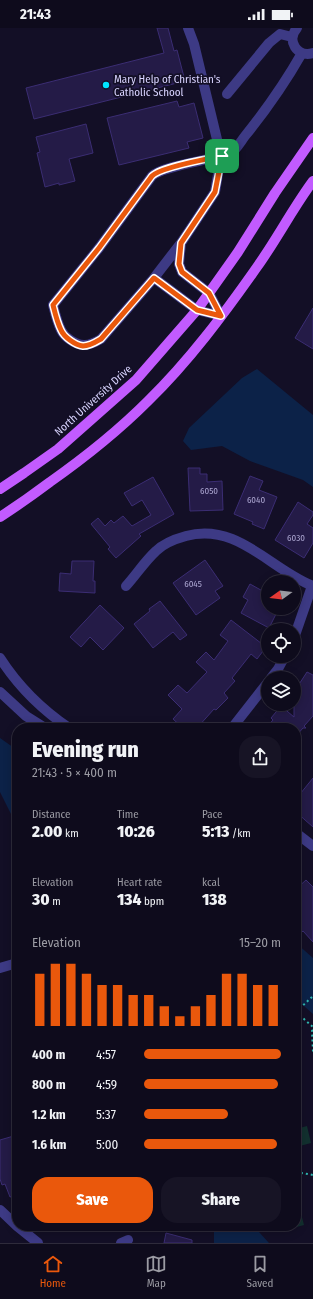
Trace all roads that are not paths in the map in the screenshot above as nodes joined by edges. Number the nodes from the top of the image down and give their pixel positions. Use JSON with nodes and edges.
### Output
{"nodes":[{"id":1,"x":188,"y":28,"type":"edge"},
{"id":2,"x":295,"y":32,"type":"edge"},
{"id":3,"x":302,"y":53,"type":"junction"},
{"id":4,"x":313,"y":53,"type":"edge"},
{"id":5,"x":227,"y":94,"type":"dead end"},
{"id":6,"x":313,"y":138,"type":"edge"},
{"id":7,"x":222,"y":156,"type":"junction"},
{"id":8,"x":313,"y":181,"type":"edge"},
{"id":9,"x":181,"y":243,"type":"junction"},
{"id":10,"x":154,"y":278,"type":"junction"},
{"id":11,"x":209,"y":293,"type":"junction"},
{"id":12,"x":197,"y":310,"type":"junction"},
{"id":13,"x":221,"y":316,"type":"junction"},
{"id":14,"x":0,"y":489,"type":"edge"},
{"id":15,"x":0,"y":517,"type":"edge"},
{"id":16,"x":126,"y":586,"type":"dead end"},
{"id":17,"x":312,"y":586,"type":"edge"},
{"id":18,"x":299,"y":623,"type":"edge"},
{"id":19,"x":0,"y":658,"type":"edge"},
{"id":20,"x":261,"y":691,"type":"edge"},
{"id":21,"x":0,"y":692,"type":"edge"},
{"id":22,"x":37,"y":723,"type":"edge"},
{"id":23,"x":62,"y":723,"type":"edge"},
{"id":24,"x":236,"y":723,"type":"edge"},
{"id":25,"x":301,"y":837,"type":"edge"},
{"id":26,"x":313,"y":846,"type":"edge"},
{"id":27,"x":12,"y":964,"type":"edge"},
{"id":28,"x":0,"y":968,"type":"edge"},
{"id":29,"x":0,"y":1210,"type":"edge"},
{"id":30,"x":12,"y":1221,"type":"edge"},
{"id":31,"x":22,"y":1231,"type":"edge"},
{"id":32,"x":32,"y":1241,"type":"edge"}],
"edges":[{"from":1,"to":7,"type":"street"},
{"from":2,"to":3,"type":"street"},
{"from":2,"to":5,"type":"street"},
{"from":3,"to":4,"type":"street"},
{"from":3,"to":7,"type":"street"},
{"from":6,"to":11,"type":"main road","name":"North University Drive"},
{"from":7,"to":9,"type":"street"},
{"from":7,"to":10,"type":"street"},
{"from":8,"to":13,"type":"main road"},
{"from":9,"to":10,"type":"street"},
{"from":9,"to":11,"type":"street"},
{"from":10,"to":12,"type":"street"},
{"from":11,"to":12,"type":"main road","name":"North University Drive"},
{"from":11,"to":13,"type":"street"},
{"from":12,"to":13,"type":"street"},
{"from":12,"to":14,"type":"main road","name":"North University Drive"},
{"from":13,"to":15,"type":"main road"},
{"from":16,"to":17,"type":"street"},
{"from":17,"to":18,"type":"street"},
{"from":19,"to":23,"type":"street"},
{"from":20,"to":24,"type":"street"},
{"from":21,"to":22,"type":"street"},
{"from":25,"to":26,"type":"street"},
{"from":27,"to":28,"type":"street"},
{"from":29,"to":30,"type":"street"},
{"from":31,"to":32,"type":"street"}]}
